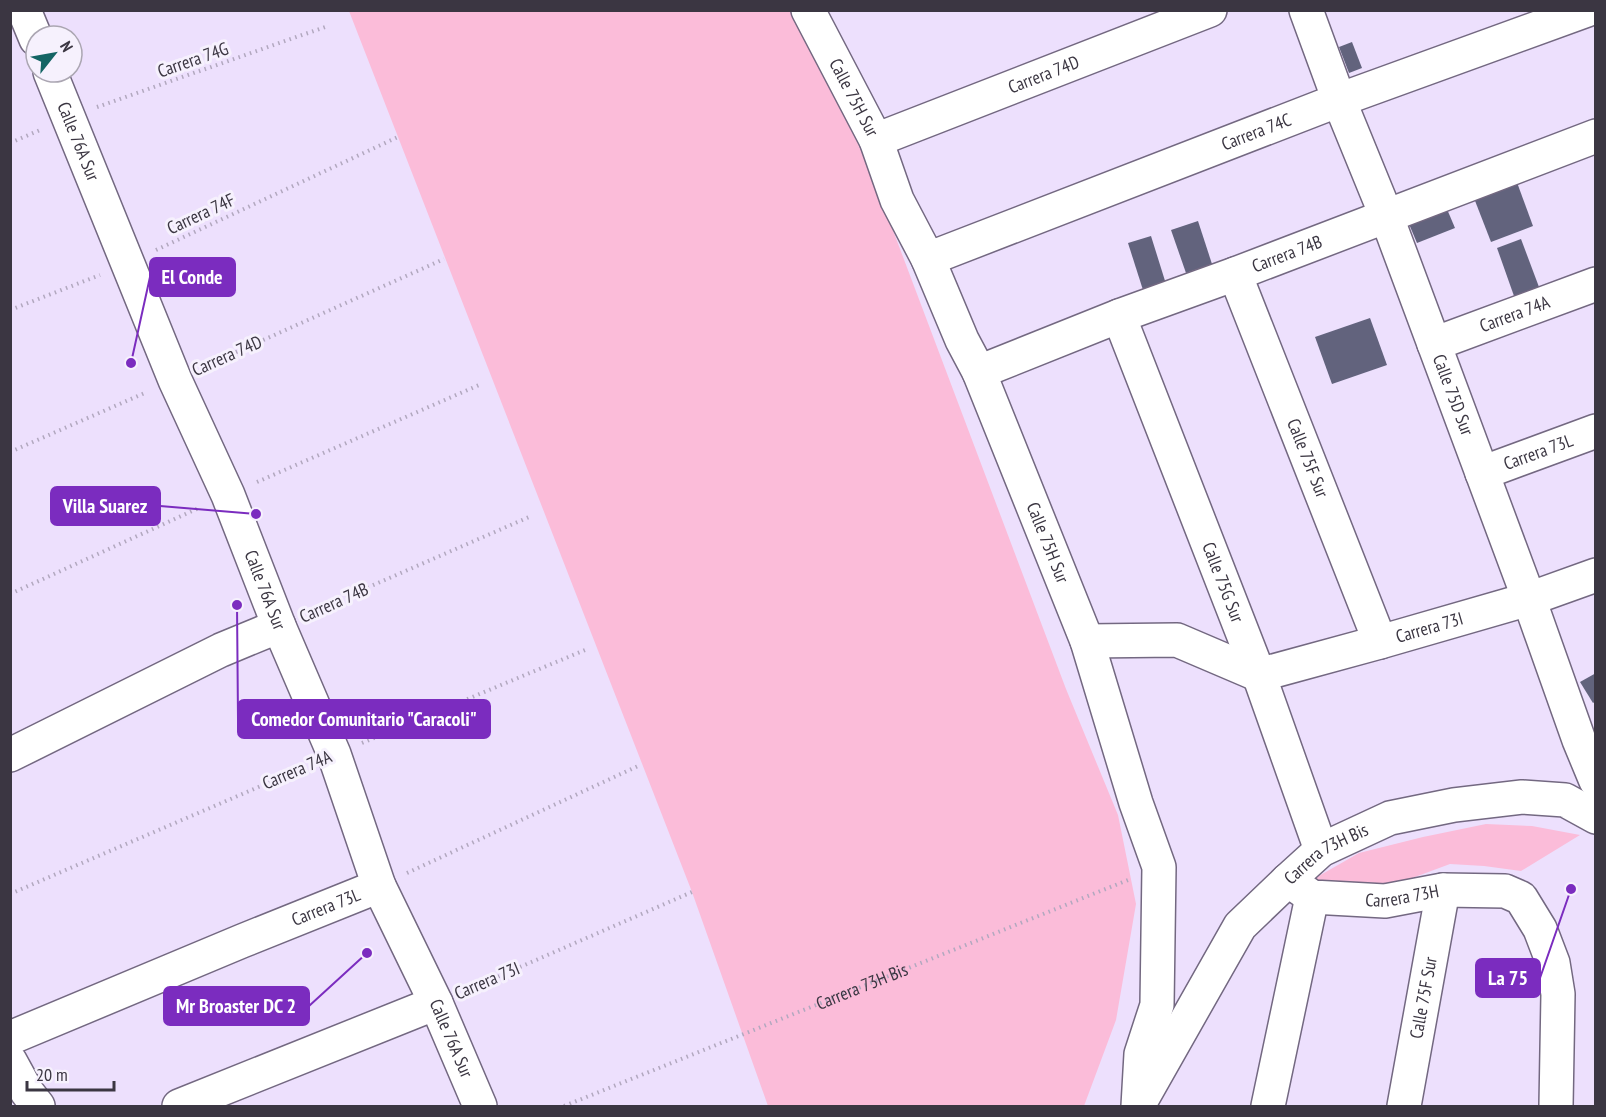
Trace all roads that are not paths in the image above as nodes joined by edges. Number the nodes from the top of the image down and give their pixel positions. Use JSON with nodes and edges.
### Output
{"nodes":[{"id":1,"x":24,"y":10,"type":"edge"},
{"id":2,"x":808,"y":10,"type":"edge"},
{"id":3,"x":1210,"y":10,"type":"edge"},
{"id":4,"x":1306,"y":10,"type":"edge"},
{"id":5,"x":1587,"y":10,"type":"edge"},
{"id":6,"x":30,"y":24,"type":"edge"},
{"id":7,"x":56,"y":84,"type":"edge"},
{"id":8,"x":1339,"y":100,"type":"junction"},
{"id":9,"x":1596,"y":136,"type":"edge"},
{"id":10,"x":876,"y":140,"type":"junction"},
{"id":11,"x":1386,"y":215,"type":"junction"},
{"id":12,"x":928,"y":259,"type":"junction"},
{"id":13,"x":1235,"y":274,"type":"junction"},
{"id":14,"x":1596,"y":284,"type":"edge"},
{"id":15,"x":1119,"y":316,"type":"junction"},
{"id":16,"x":1434,"y":344,"type":"junction"},
{"id":17,"x":979,"y":372,"type":"junction"},
{"id":18,"x":1596,"y":431,"type":"edge"},
{"id":19,"x":1482,"y":473,"type":"junction"},
{"id":20,"x":1596,"y":575,"type":"edge"},
{"id":21,"x":1529,"y":599,"type":"junction"},
{"id":22,"x":279,"y":626,"type":"junction"},
{"id":23,"x":1087,"y":641,"type":"junction"},
{"id":24,"x":1380,"y":642,"type":"junction"},
{"id":25,"x":1259,"y":675,"type":"junction"},
{"id":26,"x":1587,"y":737,"type":"edge"},
{"id":27,"x":10,"y":755,"type":"edge"},
{"id":28,"x":1596,"y":781,"type":"edge"},
{"id":29,"x":1596,"y":817,"type":"edge"},
{"id":30,"x":1321,"y":850,"type":"junction"},
{"id":31,"x":379,"y":886,"type":"junction"},
{"id":32,"x":1300,"y":888,"type":"junction"},
{"id":33,"x":1443,"y":890,"type":"junction"},
{"id":34,"x":436,"y":1003,"type":"junction"},
{"id":35,"x":10,"y":1038,"type":"edge"},
{"id":36,"x":10,"y":1061,"type":"edge"},
{"id":37,"x":1137,"y":1106,"type":"edge"},
{"id":38,"x":38,"y":1107,"type":"edge"},
{"id":39,"x":179,"y":1107,"type":"edge"},
{"id":40,"x":480,"y":1107,"type":"edge"},
{"id":41,"x":1268,"y":1107,"type":"edge"},
{"id":42,"x":1404,"y":1107,"type":"edge"},
{"id":43,"x":1556,"y":1107,"type":"edge"}],
"edges":[{"from":1,"to":6,"type":"street"},
{"from":2,"to":10,"type":"street","name":"Calle 75H Sur"},
{"from":3,"to":10,"type":"street","name":"Carrera 74D"},
{"from":4,"to":8,"type":"street","name":"Calle 75D Sur"},
{"from":5,"to":8,"type":"street","name":"Carrera 74C"},
{"from":7,"to":22,"type":"street","name":"Calle 76A Sur"},
{"from":8,"to":11,"type":"street","name":"Calle 75D Sur"},
{"from":8,"to":12,"type":"street","name":"Carrera 74C"},
{"from":9,"to":11,"type":"street","name":"Carrera 74B"},
{"from":10,"to":12,"type":"street","name":"Calle 75H Sur"},
{"from":11,"to":13,"type":"street","name":"Carrera 74B"},
{"from":11,"to":16,"type":"street","name":"Calle 75D Sur"},
{"from":12,"to":17,"type":"street","name":"Calle 75H Sur"},
{"from":13,"to":15,"type":"street","name":"Carrera 74B"},
{"from":13,"to":24,"type":"street","name":"Calle 75F Sur"},
{"from":14,"to":16,"type":"street","name":"Carrera 74A"},
{"from":15,"to":17,"type":"street","name":"Carrera 74B"},
{"from":15,"to":25,"type":"street","name":"Calle 75G Sur"},
{"from":16,"to":19,"type":"street","name":"Calle 75D Sur"},
{"from":17,"to":23,"type":"street","name":"Calle 75H Sur"},
{"from":18,"to":19,"type":"street","name":"Carrera 73L"},
{"from":19,"to":21,"type":"street","name":"Calle 75D Sur"},
{"from":20,"to":21,"type":"street","name":"Carrera 73I"},
{"from":21,"to":24,"type":"street","name":"Carrera 73I"},
{"from":21,"to":26,"type":"street","name":"Calle 75D Sur"},
{"from":22,"to":27,"type":"street","name":"Carrera 74B"},
{"from":22,"to":31,"type":"street","name":"Calle 76A Sur"},
{"from":23,"to":25,"type":"street"},
{"from":23,"to":37,"type":"street","name":"Calle 75H Sur"},
{"from":24,"to":25,"type":"street","name":"Carrera 73I"},
{"from":25,"to":30,"type":"street","name":"Calle 75G Sur"},
{"from":26,"to":28,"type":"street","name":"Calle 75D Sur"},
{"from":29,"to":30,"type":"street","name":"Carrera 73H Bis"},
{"from":30,"to":32,"type":"street","name":"Carrera 73H Bis"},
{"from":31,"to":34,"type":"street","name":"Calle 76A Sur"},
{"from":31,"to":35,"type":"street","name":"Carrera 73L"},
{"from":32,"to":33,"type":"street","name":"Carrera 73H"},
{"from":32,"to":37,"type":"street","name":"Carrera 73H Bis"},
{"from":32,"to":41,"type":"street"},
{"from":33,"to":42,"type":"street","name":"Calle 75F Sur"},
{"from":33,"to":43,"type":"street","name":"Carrera 73H"},
{"from":34,"to":39,"type":"street","name":"Carrera 73I"},
{"from":34,"to":40,"type":"street","name":"Calle 76A Sur"},
{"from":36,"to":38,"type":"street"}]}
